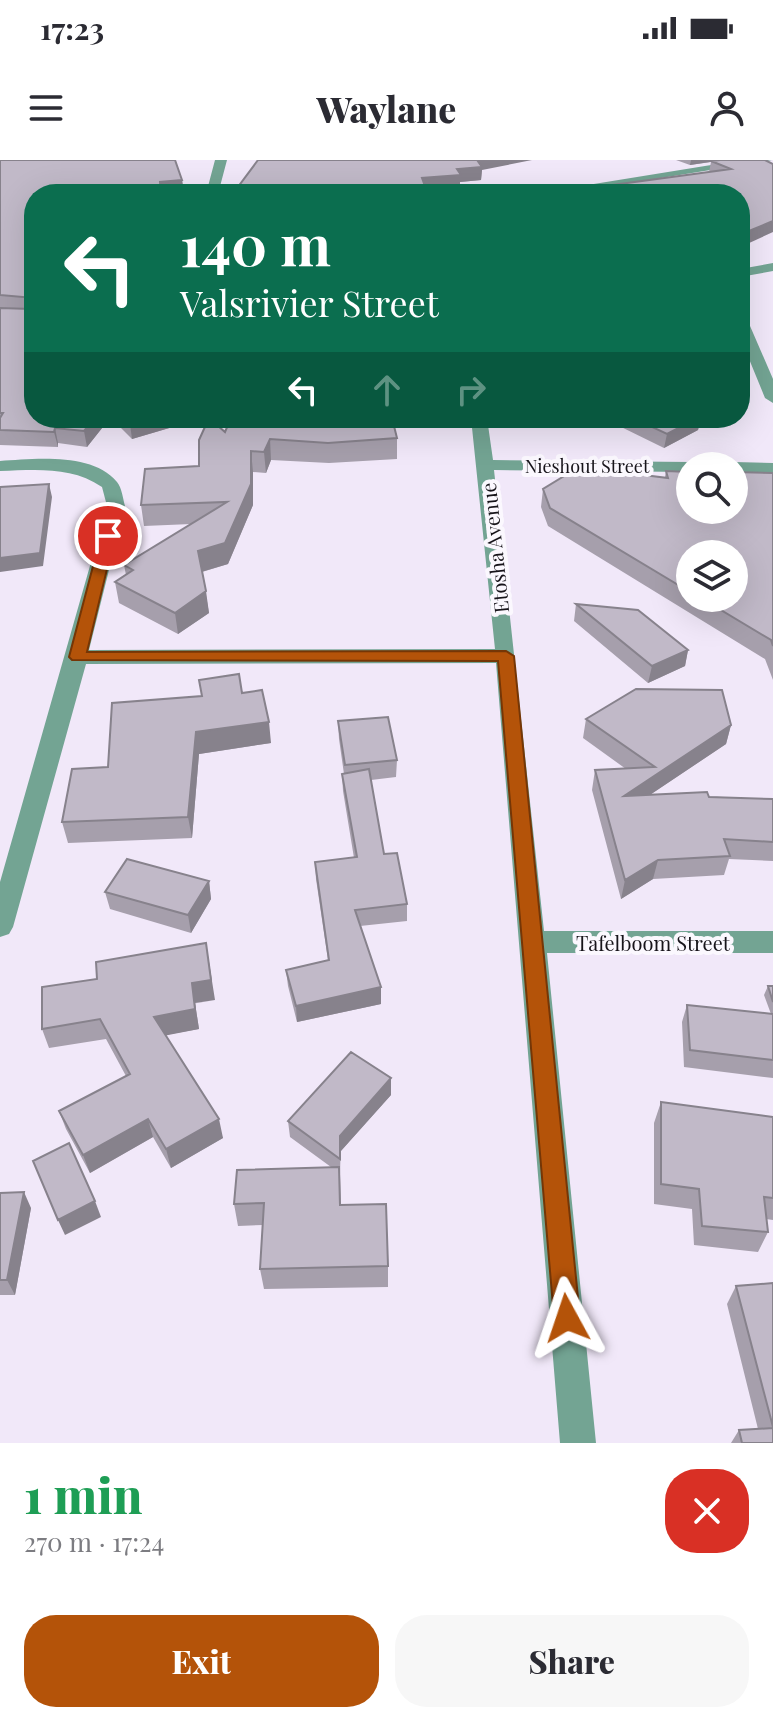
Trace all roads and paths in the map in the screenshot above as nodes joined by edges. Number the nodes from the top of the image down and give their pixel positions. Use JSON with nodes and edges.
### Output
{"nodes":[{"id":1,"x":221,"y":160,"type":"edge"},
{"id":2,"x":766,"y":160,"type":"edge"},
{"id":3,"x":215,"y":184,"type":"edge"},
{"id":4,"x":587,"y":184,"type":"edge"},
{"id":5,"x":773,"y":267,"type":"edge"},
{"id":6,"x":750,"y":271,"type":"edge"},
{"id":7,"x":750,"y":343,"type":"edge"},
{"id":8,"x":773,"y":398,"type":"edge"},
{"id":9,"x":480,"y":428,"type":"edge"},
{"id":10,"x":485,"y":465,"type":"junction"},
{"id":11,"x":0,"y":466,"type":"edge"},
{"id":12,"x":676,"y":467,"type":"edge"},
{"id":13,"x":748,"y":467,"type":"edge"},
{"id":14,"x":773,"y":468,"type":"edge"},
{"id":15,"x":506,"y":656,"type":"junction"},
{"id":16,"x":77,"y":657,"type":"junction"},
{"id":17,"x":0,"y":927,"type":"edge"},
{"id":18,"x":532,"y":942,"type":"junction"},
{"id":19,"x":773,"y":942,"type":"edge"},
{"id":20,"x":578,"y":1443,"type":"edge"}],
"edges":[{"from":1,"to":3,"type":"street"},
{"from":2,"to":4,"type":"street"},
{"from":5,"to":6,"type":"street"},
{"from":7,"to":8,"type":"street"},
{"from":9,"to":10,"type":"street","name":"Etosha Avenue"},
{"from":10,"to":12,"type":"street","name":"Nieshout Street"},
{"from":10,"to":15,"type":"street","name":"Etosha Avenue"},
{"from":11,"to":16,"type":"street"},
{"from":13,"to":14,"type":"street"},
{"from":15,"to":16,"type":"street"},
{"from":15,"to":18,"type":"street","name":"Etosha Avenue"},
{"from":16,"to":17,"type":"street"},
{"from":18,"to":19,"type":"street","name":"Tafelboom Street"},
{"from":18,"to":20,"type":"street","name":"Etosha Avenue"}]}
